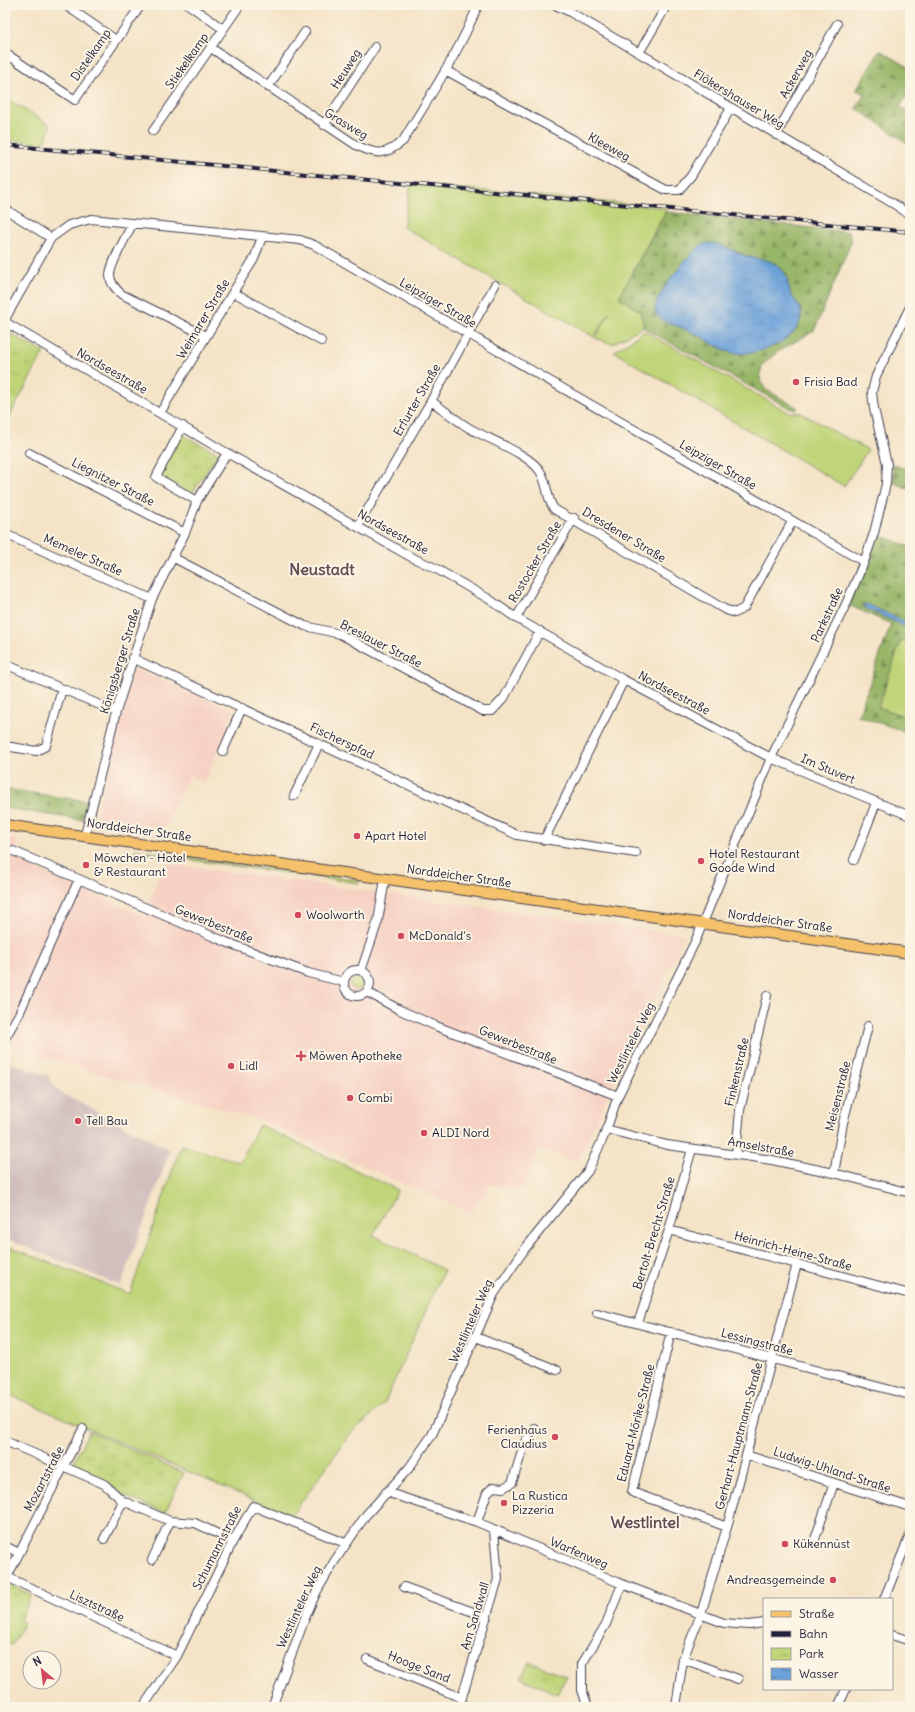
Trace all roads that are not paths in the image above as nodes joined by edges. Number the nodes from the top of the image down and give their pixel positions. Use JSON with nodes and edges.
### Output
{"nodes":[{"id":1,"x":65,"y":5,"type":"edge"},
{"id":2,"x":141,"y":5,"type":"edge"},
{"id":3,"x":189,"y":5,"type":"edge"},
{"id":4,"x":240,"y":5,"type":"edge"},
{"id":5,"x":478,"y":5,"type":"edge"},
{"id":6,"x":554,"y":5,"type":"edge"},
{"id":7,"x":667,"y":5,"type":"edge"},
{"id":8,"x":838,"y":24,"type":"dead end"},
{"id":9,"x":223,"y":30,"type":"junction"},
{"id":10,"x":305,"y":32,"type":"dead end"},
{"id":11,"x":116,"y":40,"type":"junction"},
{"id":12,"x":375,"y":47,"type":"dead end"},
{"id":13,"x":211,"y":48,"type":"junction"},
{"id":14,"x":5,"y":53,"type":"edge"},
{"id":15,"x":639,"y":53,"type":"junction"},
{"id":16,"x":445,"y":70,"type":"junction"},
{"id":17,"x":268,"y":87,"type":"junction"},
{"id":18,"x":731,"y":108,"type":"junction"},
{"id":19,"x":324,"y":125,"type":"junction"},
{"id":20,"x":153,"y":130,"type":"dead end"},
{"id":21,"x":776,"y":135,"type":"junction"},
{"id":22,"x":5,"y":209,"type":"edge"},
{"id":23,"x":910,"y":215,"type":"edge"},
{"id":24,"x":133,"y":223,"type":"junction"},
{"id":25,"x":262,"y":237,"type":"junction"},
{"id":26,"x":51,"y":238,"type":"junction"},
{"id":27,"x":495,"y":286,"type":"dead end"},
{"id":28,"x":233,"y":292,"type":"junction"},
{"id":29,"x":910,"y":307,"type":"edge"},
{"id":30,"x":5,"y":319,"type":"edge"},
{"id":31,"x":5,"y":322,"type":"edge"},
{"id":32,"x":468,"y":334,"type":"junction"},
{"id":33,"x":206,"y":336,"type":"junction"},
{"id":34,"x":321,"y":341,"type":"dead end"},
{"id":35,"x":431,"y":401,"type":"junction"},
{"id":36,"x":160,"y":413,"type":"junction"},
{"id":37,"x":183,"y":426,"type":"junction"},
{"id":38,"x":227,"y":453,"type":"junction"},
{"id":39,"x":29,"y":454,"type":"dead end"},
{"id":40,"x":197,"y":501,"type":"junction"},
{"id":41,"x":574,"y":518,"type":"junction"},
{"id":42,"x":792,"y":522,"type":"junction"},
{"id":43,"x":358,"y":526,"type":"junction"},
{"id":44,"x":185,"y":533,"type":"junction"},
{"id":45,"x":5,"y":534,"type":"edge"},
{"id":46,"x":174,"y":558,"type":"junction"},
{"id":47,"x":864,"y":562,"type":"junction"},
{"id":48,"x":152,"y":599,"type":"junction"},
{"id":49,"x":516,"y":618,"type":"junction"},
{"id":50,"x":540,"y":631,"type":"junction"},
{"id":51,"x":132,"y":658,"type":"junction"},
{"id":52,"x":5,"y":664,"type":"edge"},
{"id":53,"x":624,"y":680,"type":"junction"},
{"id":54,"x":62,"y":689,"type":"junction"},
{"id":55,"x":242,"y":708,"type":"junction"},
{"id":56,"x":116,"y":712,"type":"junction"},
{"id":57,"x":319,"y":744,"type":"junction"},
{"id":58,"x":5,"y":746,"type":"edge"},
{"id":59,"x":223,"y":751,"type":"dead end"},
{"id":60,"x":771,"y":758,"type":"junction"},
{"id":61,"x":294,"y":796,"type":"dead end"},
{"id":62,"x":876,"y":803,"type":"junction"},
{"id":63,"x":910,"y":816,"type":"edge"},
{"id":64,"x":5,"y":825,"type":"edge"},
{"id":65,"x":85,"y":835,"type":"junction"},
{"id":66,"x":544,"y":840,"type":"junction"},
{"id":67,"x":5,"y":850,"type":"edge"},
{"id":68,"x":636,"y":853,"type":"dead end"},
{"id":69,"x":854,"y":860,"type":"dead end"},
{"id":70,"x":385,"y":879,"type":"junction"},
{"id":71,"x":79,"y":880,"type":"junction"},
{"id":72,"x":703,"y":924,"type":"junction"},
{"id":73,"x":910,"y":953,"type":"edge"},
{"id":74,"x":361,"y":971,"type":"junction"},
{"id":75,"x":344,"y":982,"type":"junction"},
{"id":76,"x":367,"y":992,"type":"junction"},
{"id":77,"x":767,"y":996,"type":"dead end"},
{"id":78,"x":868,"y":1026,"type":"dead end"},
{"id":79,"x":5,"y":1038,"type":"edge"},
{"id":80,"x":618,"y":1096,"type":"junction"},
{"id":81,"x":606,"y":1129,"type":"junction"},
{"id":82,"x":692,"y":1149,"type":"junction"},
{"id":83,"x":736,"y":1154,"type":"junction"},
{"id":84,"x":834,"y":1173,"type":"junction"},
{"id":85,"x":910,"y":1193,"type":"edge"},
{"id":86,"x":669,"y":1230,"type":"junction"},
{"id":87,"x":798,"y":1264,"type":"junction"},
{"id":88,"x":910,"y":1294,"type":"edge"},
{"id":89,"x":597,"y":1312,"type":"dead end"},
{"id":90,"x":638,"y":1323,"type":"junction"},
{"id":91,"x":671,"y":1332,"type":"junction"},
{"id":92,"x":476,"y":1337,"type":"junction"},
{"id":93,"x":772,"y":1358,"type":"junction"},
{"id":94,"x":557,"y":1370,"type":"dead end"},
{"id":95,"x":910,"y":1395,"type":"edge"},
{"id":96,"x":534,"y":1428,"type":"dead end"},
{"id":97,"x":84,"y":1429,"type":"dead end"},
{"id":98,"x":5,"y":1441,"type":"edge"},
{"id":99,"x":746,"y":1455,"type":"junction"},
{"id":100,"x":64,"y":1466,"type":"junction"},
{"id":101,"x":834,"y":1483,"type":"junction"},
{"id":102,"x":386,"y":1492,"type":"junction"},
{"id":103,"x":123,"y":1501,"type":"junction"},
{"id":104,"x":910,"y":1507,"type":"edge"},
{"id":105,"x":170,"y":1521,"type":"junction"},
{"id":106,"x":477,"y":1522,"type":"junction"},
{"id":107,"x":727,"y":1528,"type":"junction"},
{"id":108,"x":494,"y":1530,"type":"junction"},
{"id":109,"x":910,"y":1535,"type":"edge"},
{"id":110,"x":104,"y":1539,"type":"dead end"},
{"id":111,"x":233,"y":1541,"type":"junction"},
{"id":112,"x":814,"y":1542,"type":"dead end"},
{"id":113,"x":345,"y":1543,"type":"junction"},
{"id":114,"x":5,"y":1546,"type":"edge"},
{"id":115,"x":19,"y":1553,"type":"junction"},
{"id":116,"x":152,"y":1560,"type":"dead end"},
{"id":117,"x":6,"y":1580,"type":"edge"},
{"id":118,"x":622,"y":1584,"type":"junction"},
{"id":119,"x":404,"y":1587,"type":"dead end"},
{"id":120,"x":884,"y":1598,"type":"edge"},
{"id":121,"x":701,"y":1614,"type":"junction"},
{"id":122,"x":487,"y":1617,"type":"junction"},
{"id":123,"x":763,"y":1623,"type":"edge"},
{"id":124,"x":893,"y":1635,"type":"edge"},
{"id":125,"x":910,"y":1641,"type":"edge"},
{"id":126,"x":176,"y":1656,"type":"junction"},
{"id":127,"x":367,"y":1659,"type":"dead end"},
{"id":128,"x":683,"y":1659,"type":"junction"},
{"id":129,"x":738,"y":1679,"type":"dead end"},
{"id":130,"x":846,"y":1690,"type":"edge"},
{"id":131,"x":462,"y":1698,"type":"junction"},
{"id":132,"x":143,"y":1707,"type":"edge"},
{"id":133,"x":272,"y":1707,"type":"edge"},
{"id":134,"x":459,"y":1707,"type":"edge"},
{"id":135,"x":588,"y":1707,"type":"edge"},
{"id":136,"x":676,"y":1707,"type":"edge"},
{"id":137,"x":838,"y":1707,"type":"edge"}],
"edges":[{"from":1,"to":11,"type":"street"},
{"from":2,"to":11,"type":"street","name":"Distelkamp"},
{"from":3,"to":9,"type":"street"},
{"from":4,"to":9,"type":"street","name":"Stiekelkamp"},
{"from":5,"to":16,"type":"street","name":"Grasweg"},
{"from":6,"to":15,"type":"street","name":"Flökershauser Weg"},
{"from":7,"to":15,"type":"street"},
{"from":8,"to":21,"type":"street","name":"Ackerweg"},
{"from":9,"to":13,"type":"street","name":"Stiekelkamp"},
{"from":10,"to":17,"type":"street"},
{"from":11,"to":14,"type":"street","name":"Distelkamp"},
{"from":12,"to":19,"type":"street","name":"Heuweg"},
{"from":13,"to":17,"type":"street","name":"Grasweg"},
{"from":13,"to":20,"type":"street","name":"Stiekelkamp"},
{"from":15,"to":18,"type":"street","name":"Flökershauser Weg"},
{"from":16,"to":18,"type":"street","name":"Kleeweg"},
{"from":16,"to":19,"type":"street","name":"Grasweg"},
{"from":17,"to":19,"type":"street","name":"Grasweg"},
{"from":18,"to":21,"type":"street","name":"Flökershauser Weg"},
{"from":21,"to":23,"type":"street","name":"Flökershauser Weg"},
{"from":22,"to":26,"type":"street"},
{"from":24,"to":25,"type":"street","name":"Leipziger Straße"},
{"from":24,"to":26,"type":"street","name":"Leipziger Straße"},
{"from":24,"to":33,"type":"street"},
{"from":25,"to":28,"type":"street","name":"Weimarer Straße"},
{"from":25,"to":32,"type":"street","name":"Leipziger Straße"},
{"from":26,"to":30,"type":"street","name":"Leipziger Straße"},
{"from":27,"to":32,"type":"street","name":"Erfurter Straße"},
{"from":28,"to":33,"type":"street","name":"Weimarer Straße"},
{"from":28,"to":34,"type":"street"},
{"from":29,"to":47,"type":"street","name":"Parkstraße"},
{"from":31,"to":36,"type":"street","name":"Nordseestraße"},
{"from":32,"to":35,"type":"street","name":"Erfurter Straße"},
{"from":32,"to":42,"type":"street","name":"Leipziger Straße"},
{"from":33,"to":36,"type":"street","name":"Weimarer Straße"},
{"from":35,"to":41,"type":"street","name":"Dresdener Straße"},
{"from":35,"to":43,"type":"street","name":"Erfurter Straße"},
{"from":36,"to":37,"type":"street","name":"Nordseestraße"},
{"from":37,"to":38,"type":"street","name":"Nordseestraße"},
{"from":37,"to":40,"type":"street"},
{"from":38,"to":40,"type":"street","name":"Königsberger Straße"},
{"from":38,"to":43,"type":"street","name":"Nordseestraße"},
{"from":39,"to":44,"type":"street","name":"Liegnitzer Straße"},
{"from":40,"to":44,"type":"street","name":"Königsberger Straße"},
{"from":41,"to":42,"type":"street","name":"Dresdener Straße"},
{"from":41,"to":49,"type":"street","name":"Rostocker Straße"},
{"from":42,"to":47,"type":"street","name":"Leipziger Straße"},
{"from":43,"to":49,"type":"street","name":"Nordseestraße"},
{"from":44,"to":46,"type":"street","name":"Königsberger Straße"},
{"from":45,"to":48,"type":"street","name":"Memeler Straße"},
{"from":46,"to":48,"type":"street","name":"Königsberger Straße"},
{"from":46,"to":50,"type":"street","name":"Breslauer Straße"},
{"from":47,"to":60,"type":"street","name":"Parkstraße"},
{"from":48,"to":51,"type":"street","name":"Königsberger Straße"},
{"from":49,"to":50,"type":"street","name":"Nordseestraße"},
{"from":50,"to":53,"type":"street","name":"Nordseestraße"},
{"from":51,"to":55,"type":"street","name":"Fischerspfad"},
{"from":51,"to":56,"type":"street","name":"Königsberger Straße"},
{"from":52,"to":54,"type":"street"},
{"from":53,"to":60,"type":"street","name":"Nordseestraße"},
{"from":53,"to":66,"type":"street"},
{"from":54,"to":56,"type":"street"},
{"from":54,"to":58,"type":"street"},
{"from":55,"to":57,"type":"street","name":"Fischerspfad"},
{"from":55,"to":59,"type":"street"},
{"from":56,"to":65,"type":"street","name":"Königsberger Straße"},
{"from":57,"to":61,"type":"street"},
{"from":57,"to":66,"type":"street","name":"Fischerspfad"},
{"from":60,"to":62,"type":"street","name":"Im Stuvert"},
{"from":60,"to":72,"type":"street","name":"Parkstraße"},
{"from":62,"to":63,"type":"street","name":"Im Stuvert"},
{"from":62,"to":69,"type":"street"},
{"from":64,"to":65,"type":"main road","name":"Norddeicher Straße"},
{"from":65,"to":70,"type":"main road","name":"Norddeicher Straße"},
{"from":66,"to":68,"type":"street","name":"Fischerspfad"},
{"from":67,"to":71,"type":"street","name":"Gewerbestraße"},
{"from":70,"to":72,"type":"main road","name":"Norddeicher Straße"},
{"from":70,"to":74,"type":"street"},
{"from":71,"to":75,"type":"street","name":"Gewerbestraße"},
{"from":71,"to":79,"type":"street"},
{"from":72,"to":73,"type":"main road","name":"Norddeicher Straße"},
{"from":72,"to":80,"type":"street","name":"Westlinteler Weg"},
{"from":74,"to":75,"type":"street"},
{"from":74,"to":76,"type":"street"},
{"from":75,"to":76,"type":"street","name":"Gewerbestraße"},
{"from":76,"to":80,"type":"street","name":"Gewerbestraße"},
{"from":77,"to":83,"type":"street","name":"Finkenstraße"},
{"from":78,"to":84,"type":"street","name":"Meisenstraße"},
{"from":80,"to":81,"type":"street","name":"Westlinteler Weg"},
{"from":81,"to":82,"type":"street","name":"Amselstraße"},
{"from":81,"to":92,"type":"street","name":"Westlinteler Weg"},
{"from":82,"to":83,"type":"street","name":"Amselstraße"},
{"from":82,"to":86,"type":"street","name":"Bertolt-Brecht-Straße"},
{"from":83,"to":84,"type":"street","name":"Amselstraße"},
{"from":84,"to":85,"type":"street","name":"Amselstraße"},
{"from":86,"to":87,"type":"street","name":"Heinrich-Heine-Straße"},
{"from":86,"to":90,"type":"street","name":"Bertolt-Brecht-Straße"},
{"from":87,"to":88,"type":"street","name":"Heinrich-Heine-Straße"},
{"from":87,"to":93,"type":"street","name":"Gerhart-Hauptmann-Straße"},
{"from":89,"to":90,"type":"street","name":"Lessingstraße"},
{"from":90,"to":91,"type":"street","name":"Lessingstraße"},
{"from":91,"to":93,"type":"street","name":"Lessingstraße"},
{"from":91,"to":107,"type":"street","name":"Eduard-Mörike-Straße"},
{"from":92,"to":94,"type":"street"},
{"from":92,"to":102,"type":"street","name":"Westlinteler Weg"},
{"from":93,"to":95,"type":"street","name":"Lessingstraße"},
{"from":93,"to":99,"type":"street","name":"Gerhart-Hauptmann-Straße"},
{"from":96,"to":106,"type":"street"},
{"from":97,"to":100,"type":"street","name":"Mozartstraße"},
{"from":98,"to":100,"type":"street"},
{"from":99,"to":101,"type":"street","name":"Ludwig-Uhland-Straße"},
{"from":99,"to":107,"type":"street","name":"Gerhart-Hauptmann-Straße"},
{"from":100,"to":103,"type":"street"},
{"from":100,"to":115,"type":"street","name":"Mozartstraße"},
{"from":101,"to":104,"type":"street","name":"Ludwig-Uhland-Straße"},
{"from":101,"to":112,"type":"street"},
{"from":102,"to":106,"type":"street","name":"Warfenweg"},
{"from":102,"to":113,"type":"street","name":"Westlinteler Weg"},
{"from":103,"to":105,"type":"street"},
{"from":103,"to":110,"type":"street"},
{"from":105,"to":111,"type":"street"},
{"from":105,"to":116,"type":"street"},
{"from":106,"to":108,"type":"street","name":"Warfenweg"},
{"from":107,"to":121,"type":"street","name":"Gerhart-Hauptmann-Straße"},
{"from":108,"to":118,"type":"street","name":"Warfenweg"},
{"from":108,"to":122,"type":"street","name":"Am Sandwall"},
{"from":109,"to":120,"type":"street"},
{"from":111,"to":113,"type":"street","name":"Schumannstraße"},
{"from":111,"to":126,"type":"street","name":"Schumannstraße"},
{"from":113,"to":133,"type":"street","name":"Westlinteler Weg"},
{"from":114,"to":115,"type":"street"},
{"from":115,"to":117,"type":"street","name":"Mozartstraße"},
{"from":117,"to":126,"type":"street","name":"Lisztstraße"},
{"from":118,"to":121,"type":"street","name":"Warfenweg"},
{"from":118,"to":135,"type":"street"},
{"from":119,"to":122,"type":"street"},
{"from":121,"to":123,"type":"street","name":"Warfenweg"},
{"from":121,"to":128,"type":"street","name":"Gerhart-Hauptmann-Straße"},
{"from":122,"to":131,"type":"street","name":"Am Sandwall"},
{"from":124,"to":125,"type":"street"},
{"from":126,"to":132,"type":"street"},
{"from":127,"to":131,"type":"street","name":"Hooge Sand"},
{"from":128,"to":129,"type":"street"},
{"from":128,"to":136,"type":"street","name":"Gerhart-Hauptmann-Straße"},
{"from":130,"to":137,"type":"street"},
{"from":131,"to":134,"type":"street","name":"Am Sandwall"}]}
